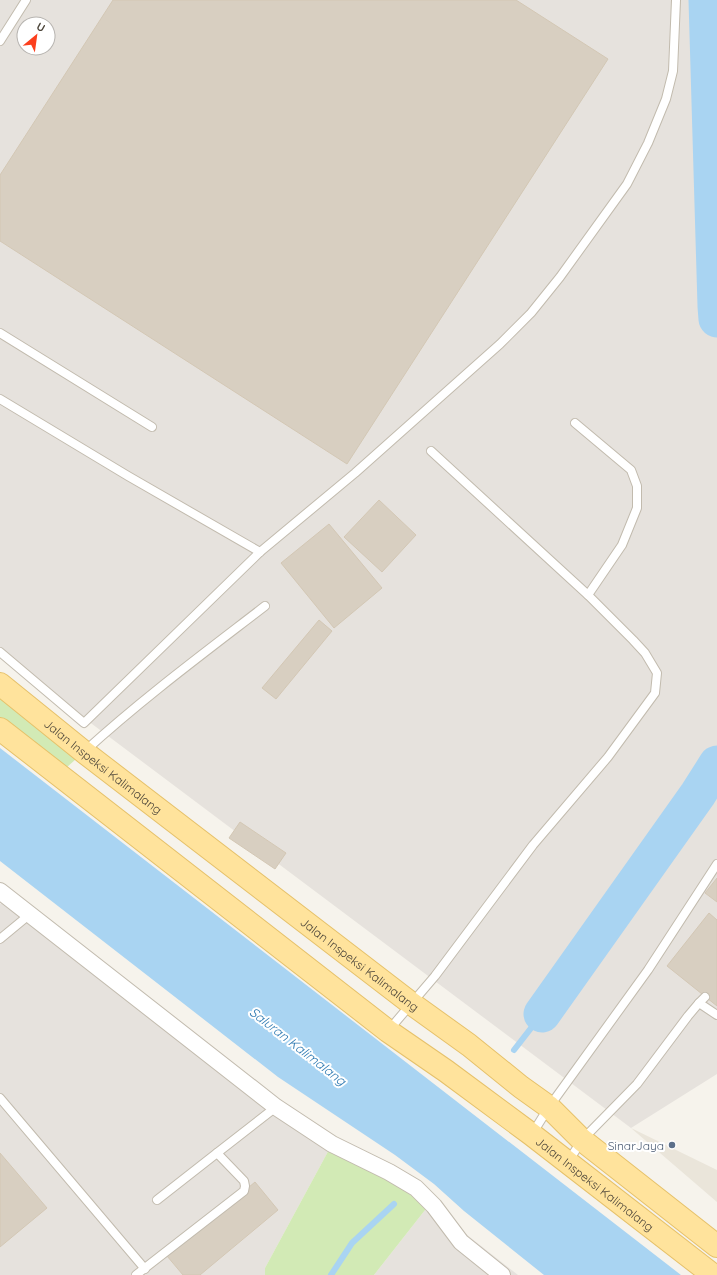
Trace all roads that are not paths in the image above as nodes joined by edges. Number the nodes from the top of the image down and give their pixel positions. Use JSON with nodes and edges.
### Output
{"nodes":[{"id":1,"x":26,"y":0,"type":"edge"},
{"id":2,"x":676,"y":0,"type":"edge"},
{"id":3,"x":0,"y":41,"type":"edge"},
{"id":4,"x":0,"y":333,"type":"edge"},
{"id":5,"x":0,"y":399,"type":"edge"},
{"id":6,"x":575,"y":423,"type":"dead end"},
{"id":7,"x":152,"y":427,"type":"dead end"},
{"id":8,"x":431,"y":451,"type":"dead end"},
{"id":9,"x":260,"y":552,"type":"junction"},
{"id":10,"x":588,"y":595,"type":"junction"},
{"id":11,"x":265,"y":606,"type":"dead end"},
{"id":12,"x":0,"y":652,"type":"edge"},
{"id":13,"x":0,"y":684,"type":"edge"},
{"id":14,"x":0,"y":729,"type":"edge"},
{"id":15,"x":84,"y":752,"type":"junction"},
{"id":16,"x":717,"y":864,"type":"edge"},
{"id":17,"x":0,"y":891,"type":"edge"},
{"id":18,"x":29,"y":915,"type":"junction"},
{"id":19,"x":0,"y":939,"type":"edge"},
{"id":20,"x":412,"y":1004,"type":"junction"},
{"id":21,"x":717,"y":1015,"type":"edge"},
{"id":22,"x":388,"y":1032,"type":"junction"},
{"id":23,"x":0,"y":1098,"type":"edge"},
{"id":24,"x":276,"y":1106,"type":"junction"},
{"id":25,"x":549,"y":1107,"type":"junction"},
{"id":26,"x":532,"y":1134,"type":"junction"},
{"id":27,"x":582,"y":1140,"type":"junction"},
{"id":28,"x":217,"y":1153,"type":"junction"},
{"id":29,"x":568,"y":1162,"type":"junction"},
{"id":30,"x":156,"y":1200,"type":"dead end"},
{"id":31,"x":717,"y":1246,"type":"edge"},
{"id":32,"x":145,"y":1268,"type":"junction"},
{"id":33,"x":136,"y":1275,"type":"edge"},
{"id":34,"x":502,"y":1275,"type":"edge"},
{"id":35,"x":713,"y":1275,"type":"edge"}],
"edges":[{"from":1,"to":3,"type":"lane"},
{"from":2,"to":9,"type":"lane"},
{"from":4,"to":7,"type":"lane"},
{"from":5,"to":9,"type":"lane"},
{"from":6,"to":10,"type":"lane"},
{"from":8,"to":10,"type":"lane"},
{"from":9,"to":12,"type":"lane"},
{"from":10,"to":20,"type":"lane"},
{"from":11,"to":15,"type":"lane"},
{"from":13,"to":15,"type":"main road","name":"Jalan Inspeksi Kalimalang"},
{"from":14,"to":22,"type":"main road","name":"Jalan Inspeksi Kalimalang"},
{"from":15,"to":20,"type":"main road","name":"Jalan Inspeksi Kalimalang"},
{"from":16,"to":25,"type":"lane"},
{"from":17,"to":18,"type":"street"},
{"from":18,"to":19,"type":"lane"},
{"from":18,"to":24,"type":"street"},
{"from":20,"to":22,"type":"lane"},
{"from":20,"to":25,"type":"main road","name":"Jalan Inspeksi Kalimalang"},
{"from":21,"to":27,"type":"lane"},
{"from":22,"to":26,"type":"main road","name":"Jalan Inspeksi Kalimalang"},
{"from":23,"to":32,"type":"lane"},
{"from":24,"to":28,"type":"lane"},
{"from":24,"to":34,"type":"street"},
{"from":25,"to":26,"type":"lane"},
{"from":25,"to":27,"type":"main road","name":"Jalan Inspeksi Kalimalang"},
{"from":26,"to":29,"type":"main road","name":"Jalan Inspeksi Kalimalang"},
{"from":27,"to":29,"type":"lane"},
{"from":27,"to":31,"type":"main road","name":"Jalan Inspeksi Kalimalang"},
{"from":28,"to":30,"type":"lane"},
{"from":28,"to":32,"type":"lane"},
{"from":29,"to":35,"type":"main road","name":"Jalan Inspeksi Kalimalang"},
{"from":32,"to":33,"type":"lane"}]}
